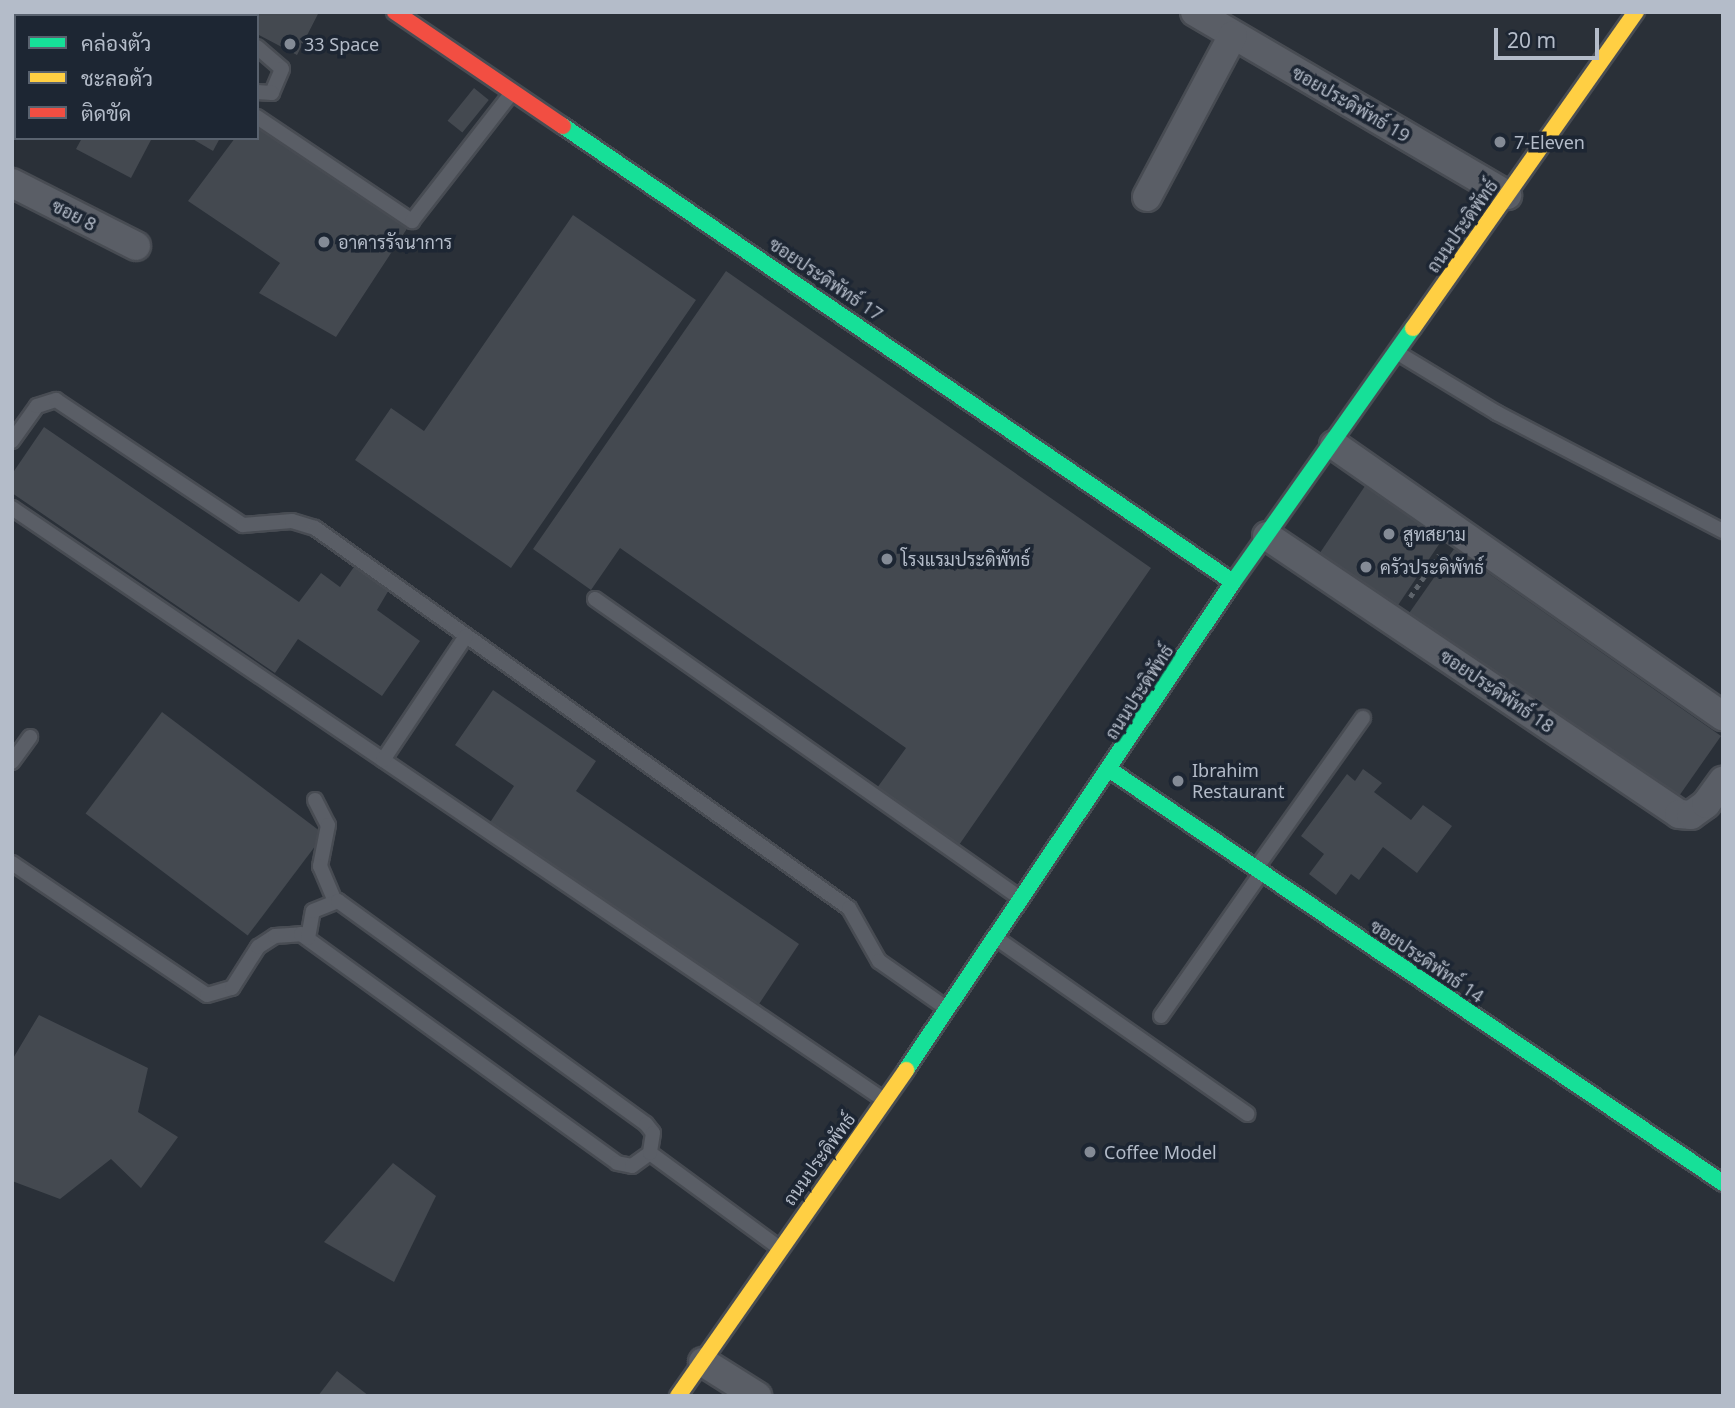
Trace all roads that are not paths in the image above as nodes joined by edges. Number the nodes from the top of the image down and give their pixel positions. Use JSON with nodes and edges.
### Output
{"nodes":[{"id":1,"x":395,"y":12,"type":"edge"},
{"id":2,"x":1195,"y":12,"type":"edge"},
{"id":3,"x":1636,"y":12,"type":"edge"},
{"id":4,"x":1233,"y":34,"type":"junction"},
{"id":5,"x":259,"y":48,"type":"edge"},
{"id":6,"x":514,"y":90,"type":"junction"},
{"id":7,"x":260,"y":98,"type":"edge"},
{"id":8,"x":259,"y":118,"type":"edge"},
{"id":9,"x":12,"y":183,"type":"edge"},
{"id":10,"x":1507,"y":195,"type":"junction"},
{"id":11,"x":1147,"y":197,"type":"dead end"},
{"id":12,"x":135,"y":246,"type":"dead end"},
{"id":13,"x":1398,"y":353,"type":"junction"},
{"id":14,"x":12,"y":442,"type":"edge"},
{"id":15,"x":1334,"y":445,"type":"junction"},
{"id":16,"x":12,"y":508,"type":"edge"},
{"id":17,"x":1723,"y":531,"type":"edge"},
{"id":18,"x":1267,"y":536,"type":"junction"},
{"id":19,"x":1233,"y":582,"type":"junction"},
{"id":20,"x":595,"y":599,"type":"dead end"},
{"id":21,"x":466,"y":636,"type":"junction"},
{"id":22,"x":1723,"y":716,"type":"edge"},
{"id":23,"x":1363,"y":718,"type":"dead end"},
{"id":24,"x":30,"y":737,"type":"dead end"},
{"id":25,"x":383,"y":760,"type":"junction"},
{"id":26,"x":12,"y":762,"type":"edge"},
{"id":27,"x":1110,"y":770,"type":"junction"},
{"id":28,"x":1723,"y":781,"type":"edge"},
{"id":29,"x":315,"y":800,"type":"dead end"},
{"id":30,"x":12,"y":863,"type":"edge"},
{"id":31,"x":1259,"y":870,"type":"junction"},
{"id":32,"x":1021,"y":899,"type":"junction"},
{"id":33,"x":335,"y":901,"type":"junction"},
{"id":34,"x":308,"y":937,"type":"junction"},
{"id":35,"x":995,"y":938,"type":"junction"},
{"id":36,"x":948,"y":1009,"type":"junction"},
{"id":37,"x":1161,"y":1016,"type":"dead end"},
{"id":38,"x":885,"y":1101,"type":"junction"},
{"id":39,"x":1247,"y":1114,"type":"dead end"},
{"id":40,"x":650,"y":1153,"type":"junction"},
{"id":41,"x":1723,"y":1183,"type":"edge"},
{"id":42,"x":778,"y":1247,"type":"junction"},
{"id":43,"x":703,"y":1362,"type":"junction"},
{"id":44,"x":678,"y":1396,"type":"edge"},
{"id":45,"x":757,"y":1396,"type":"edge"}],
"edges":[{"from":1,"to":6,"type":"street","name":"ซอยประดิพัทธ์ 17"},
{"from":2,"to":4,"type":"street","name":"ซอยประดิพัทธ์ 19"},
{"from":3,"to":10,"type":"street","name":"ถนนประดิพัทธ์"},
{"from":4,"to":10,"type":"street","name":"ซอยประดิพัทธ์ 19"},
{"from":4,"to":11,"type":"street"},
{"from":5,"to":7,"type":"lane"},
{"from":6,"to":8,"type":"lane"},
{"from":6,"to":19,"type":"street","name":"ซอยประดิพัทธ์ 17"},
{"from":9,"to":12,"type":"street","name":"ซอย 8"},
{"from":10,"to":13,"type":"street","name":"ถนนประดิพัทธ์"},
{"from":13,"to":15,"type":"street","name":"ถนนประดิพัทธ์"},
{"from":13,"to":17,"type":"lane"},
{"from":14,"to":21,"type":"lane"},
{"from":15,"to":18,"type":"street","name":"ถนนประดิพัทธ์"},
{"from":15,"to":22,"type":"street"},
{"from":16,"to":25,"type":"lane"},
{"from":18,"to":19,"type":"street","name":"ถนนประดิพัทธ์"},
{"from":18,"to":28,"type":"street","name":"ซอยประดิพัทธ์ 18"},
{"from":19,"to":27,"type":"street","name":"ถนนประดิพัทธ์"},
{"from":20,"to":32,"type":"lane"},
{"from":21,"to":25,"type":"lane"},
{"from":21,"to":36,"type":"lane"},
{"from":23,"to":31,"type":"lane"},
{"from":24,"to":26,"type":"lane"},
{"from":25,"to":38,"type":"lane"},
{"from":27,"to":31,"type":"street","name":"ซอยประดิพัทธ์ 14"},
{"from":27,"to":32,"type":"street","name":"ถนนประดิพัทธ์"},
{"from":29,"to":33,"type":"lane"},
{"from":30,"to":34,"type":"lane"},
{"from":31,"to":37,"type":"lane"},
{"from":31,"to":41,"type":"street","name":"ซอยประดิพัทธ์ 14"},
{"from":32,"to":35,"type":"street","name":"ถนนประดิพัทธ์"},
{"from":33,"to":34,"type":"lane"},
{"from":33,"to":40,"type":"lane"},
{"from":34,"to":40,"type":"lane"},
{"from":35,"to":36,"type":"street","name":"ถนนประดิพัทธ์"},
{"from":35,"to":39,"type":"lane"},
{"from":36,"to":38,"type":"street","name":"ถนนประดิพัทธ์"},
{"from":38,"to":42,"type":"street","name":"ถนนประดิพัทธ์"},
{"from":40,"to":42,"type":"lane"},
{"from":42,"to":43,"type":"street","name":"ถนนประดิพัทธ์"},
{"from":43,"to":44,"type":"street","name":"ถนนประดิพัทธ์"},
{"from":43,"to":45,"type":"street"}]}
